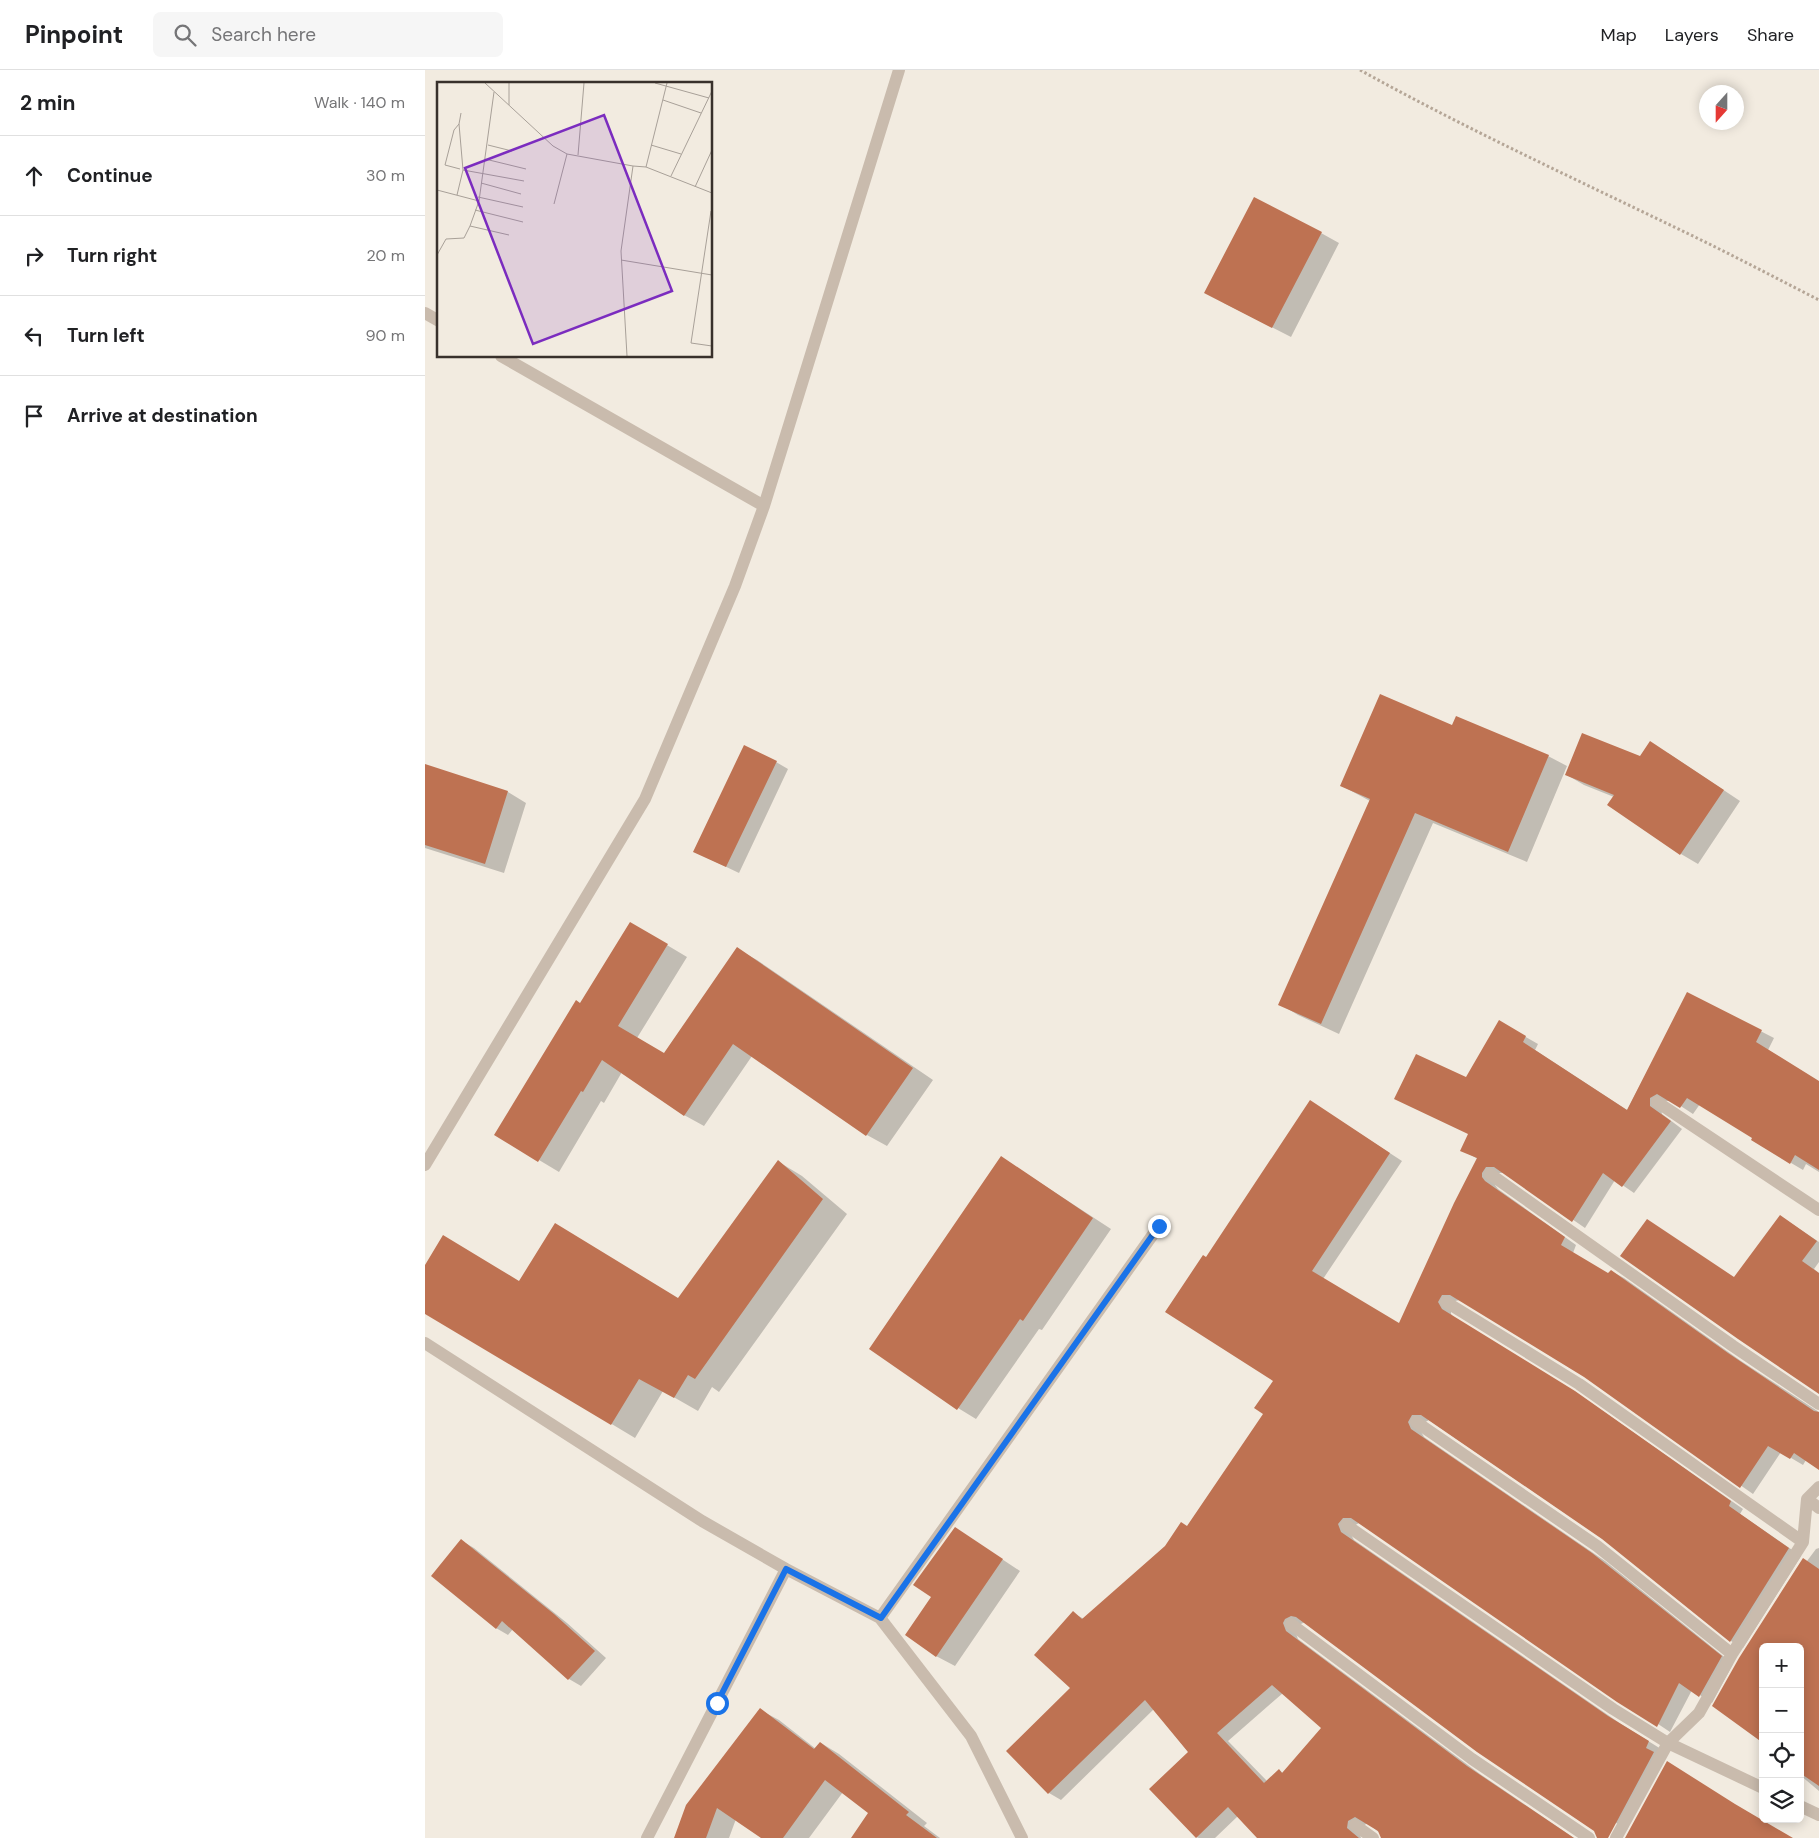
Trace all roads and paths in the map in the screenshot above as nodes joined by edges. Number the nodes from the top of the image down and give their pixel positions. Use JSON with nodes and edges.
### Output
{"nodes":[{"id":1,"x":899,"y":70,"type":"edge"},
{"id":2,"x":1360,"y":70,"type":"edge"},
{"id":3,"x":1819,"y":300,"type":"edge"},
{"id":4,"x":425,"y":313,"type":"edge"},
{"id":5,"x":437,"y":320,"type":"edge"},
{"id":6,"x":505,"y":358,"type":"edge"},
{"id":7,"x":764,"y":506,"type":"junction"},
{"id":8,"x":1657,"y":1102,"type":"dead end"},
{"id":9,"x":425,"y":1165,"type":"edge"},
{"id":10,"x":1490,"y":1174,"type":"dead end"},
{"id":11,"x":1819,"y":1210,"type":"edge"},
{"id":12,"x":1159,"y":1226,"type":"dead end"},
{"id":13,"x":1446,"y":1302,"type":"dead end"},
{"id":14,"x":425,"y":1343,"type":"edge"},
{"id":15,"x":1819,"y":1404,"type":"edge"},
{"id":16,"x":1416,"y":1422,"type":"dead end"},
{"id":17,"x":1819,"y":1486,"type":"edge"},
{"id":18,"x":1807,"y":1499,"type":"junction"},
{"id":19,"x":1819,"y":1508,"type":"edge"},
{"id":20,"x":1346,"y":1525,"type":"dead end"},
{"id":21,"x":1803,"y":1542,"type":"junction"},
{"id":22,"x":786,"y":1569,"type":"junction"},
{"id":23,"x":881,"y":1618,"type":"junction"},
{"id":24,"x":1291,"y":1624,"type":"dead end"},
{"id":25,"x":1732,"y":1654,"type":"junction"},
{"id":26,"x":1668,"y":1743,"type":"junction"},
{"id":27,"x":1759,"y":1786,"type":"edge"},
{"id":28,"x":1804,"y":1808,"type":"edge"},
{"id":29,"x":1819,"y":1815,"type":"edge"},
{"id":30,"x":1355,"y":1825,"type":"dead end"},
{"id":31,"x":647,"y":1838,"type":"edge"},
{"id":32,"x":1022,"y":1838,"type":"edge"},
{"id":33,"x":1373,"y":1838,"type":"edge"},
{"id":34,"x":1589,"y":1838,"type":"edge"},
{"id":35,"x":1616,"y":1838,"type":"edge"}],
"edges":[{"from":1,"to":7,"type":"street"},
{"from":2,"to":3,"type":"path"},
{"from":4,"to":5,"type":"street"},
{"from":6,"to":7,"type":"street"},
{"from":7,"to":9,"type":"street"},
{"from":8,"to":11,"type":"street"},
{"from":10,"to":15,"type":"street"},
{"from":12,"to":23,"type":"street"},
{"from":13,"to":21,"type":"street"},
{"from":14,"to":22,"type":"street"},
{"from":16,"to":25,"type":"street"},
{"from":17,"to":18,"type":"street"},
{"from":18,"to":19,"type":"street"},
{"from":18,"to":21,"type":"street"},
{"from":20,"to":26,"type":"street"},
{"from":21,"to":25,"type":"street"},
{"from":22,"to":23,"type":"street"},
{"from":22,"to":31,"type":"street"},
{"from":23,"to":32,"type":"street"},
{"from":24,"to":34,"type":"street"},
{"from":25,"to":26,"type":"street"},
{"from":26,"to":27,"type":"street"},
{"from":26,"to":35,"type":"street"},
{"from":28,"to":29,"type":"street"},
{"from":30,"to":33,"type":"street"}]}
